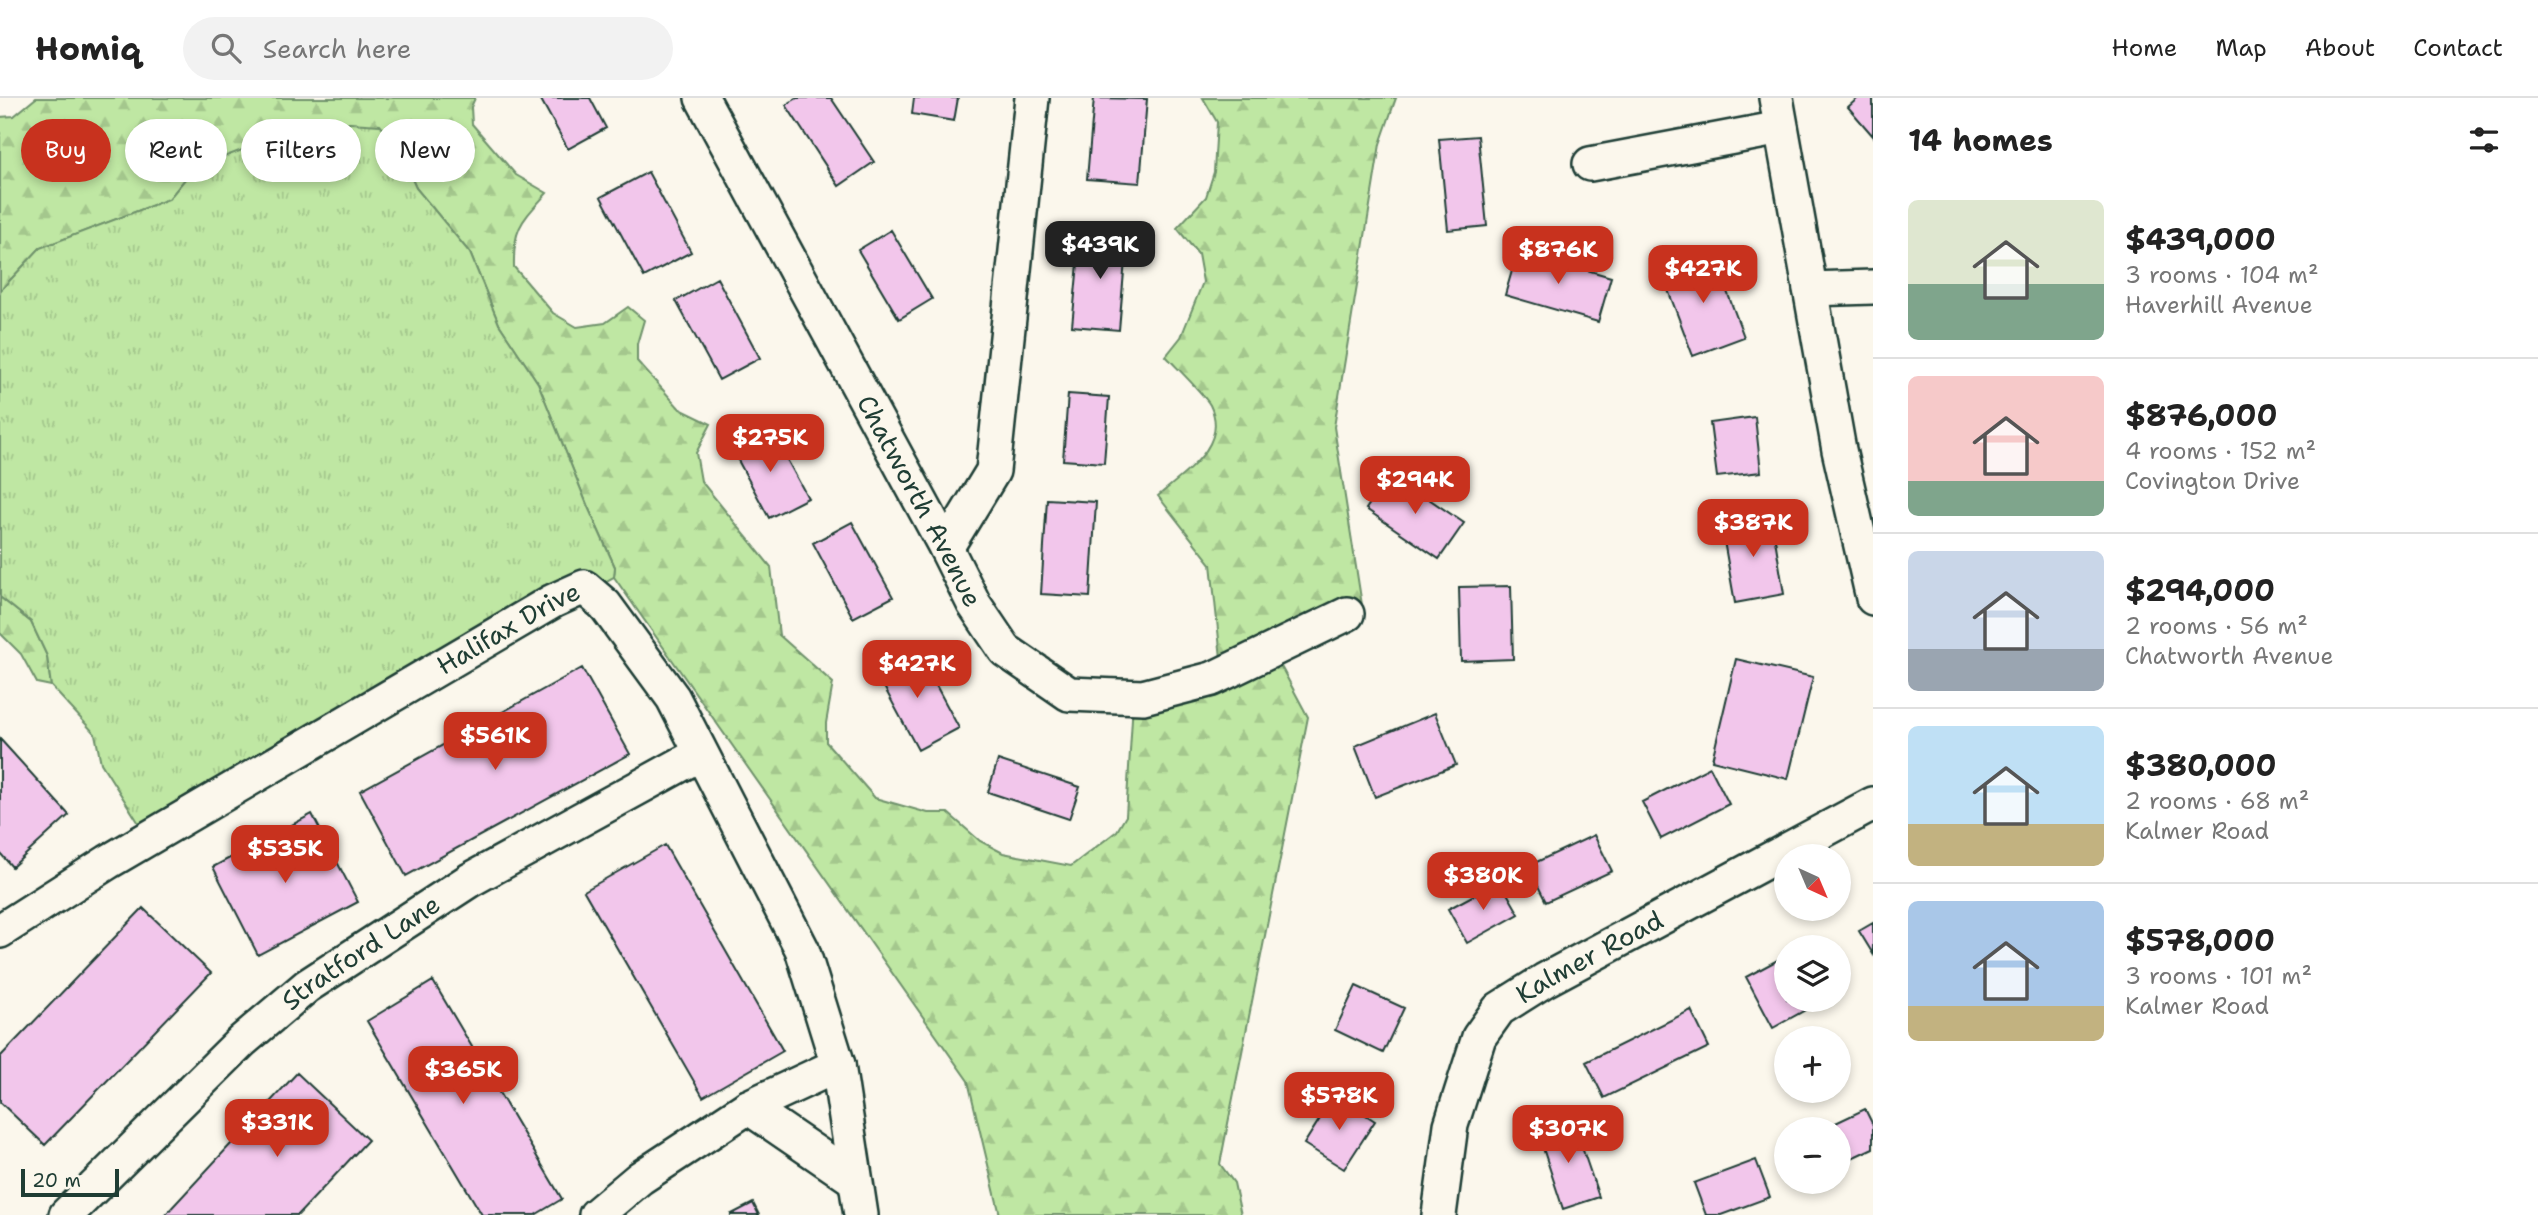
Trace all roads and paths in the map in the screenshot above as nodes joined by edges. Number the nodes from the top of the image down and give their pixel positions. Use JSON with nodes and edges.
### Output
{"nodes":[{"id":1,"x":702,"y":98,"type":"edge"},
{"id":2,"x":1032,"y":98,"type":"edge"},
{"id":3,"x":1779,"y":113,"type":"edge"},
{"id":4,"x":1590,"y":164,"type":"dead end"},
{"id":5,"x":1873,"y":287,"type":"edge"},
{"id":6,"x":1810,"y":289,"type":"junction"},
{"id":7,"x":946,"y":548,"type":"junction"},
{"id":8,"x":1873,"y":598,"type":"edge"},
{"id":9,"x":1347,"y":614,"type":"dead end"},
{"id":10,"x":701,"y":754,"type":"junction"},
{"id":11,"x":1873,"y":804,"type":"edge"},
{"id":12,"x":0,"y":931,"type":"edge"},
{"id":13,"x":838,"y":1065,"type":"junction"},
{"id":14,"x":748,"y":1107,"type":"junction"},
{"id":15,"x":855,"y":1180,"type":"junction"},
{"id":16,"x":66,"y":1215,"type":"edge"},
{"id":17,"x":596,"y":1215,"type":"edge"},
{"id":18,"x":861,"y":1215,"type":"edge"},
{"id":19,"x":1439,"y":1215,"type":"edge"}],
"edges":[{"from":1,"to":7,"type":"street","name":"Chatworth Avenue"},
{"from":2,"to":7,"type":"street"},
{"from":3,"to":4,"type":"street"},
{"from":3,"to":6,"type":"street"},
{"from":5,"to":6,"type":"street"},
{"from":6,"to":8,"type":"street"},
{"from":7,"to":9,"type":"street","name":"Chatworth Avenue"},
{"from":10,"to":12,"type":"street","name":"Halifax Drive"},
{"from":10,"to":13,"type":"street","name":"Halifax Drive"},
{"from":10,"to":16,"type":"street","name":"Stratford Lane"},
{"from":11,"to":19,"type":"street","name":"Kalmer Road"},
{"from":13,"to":14,"type":"street"},
{"from":13,"to":15,"type":"street","name":"Halifax Drive"},
{"from":14,"to":15,"type":"street"},
{"from":14,"to":17,"type":"street"},
{"from":15,"to":18,"type":"street","name":"Halifax Drive"}]}
